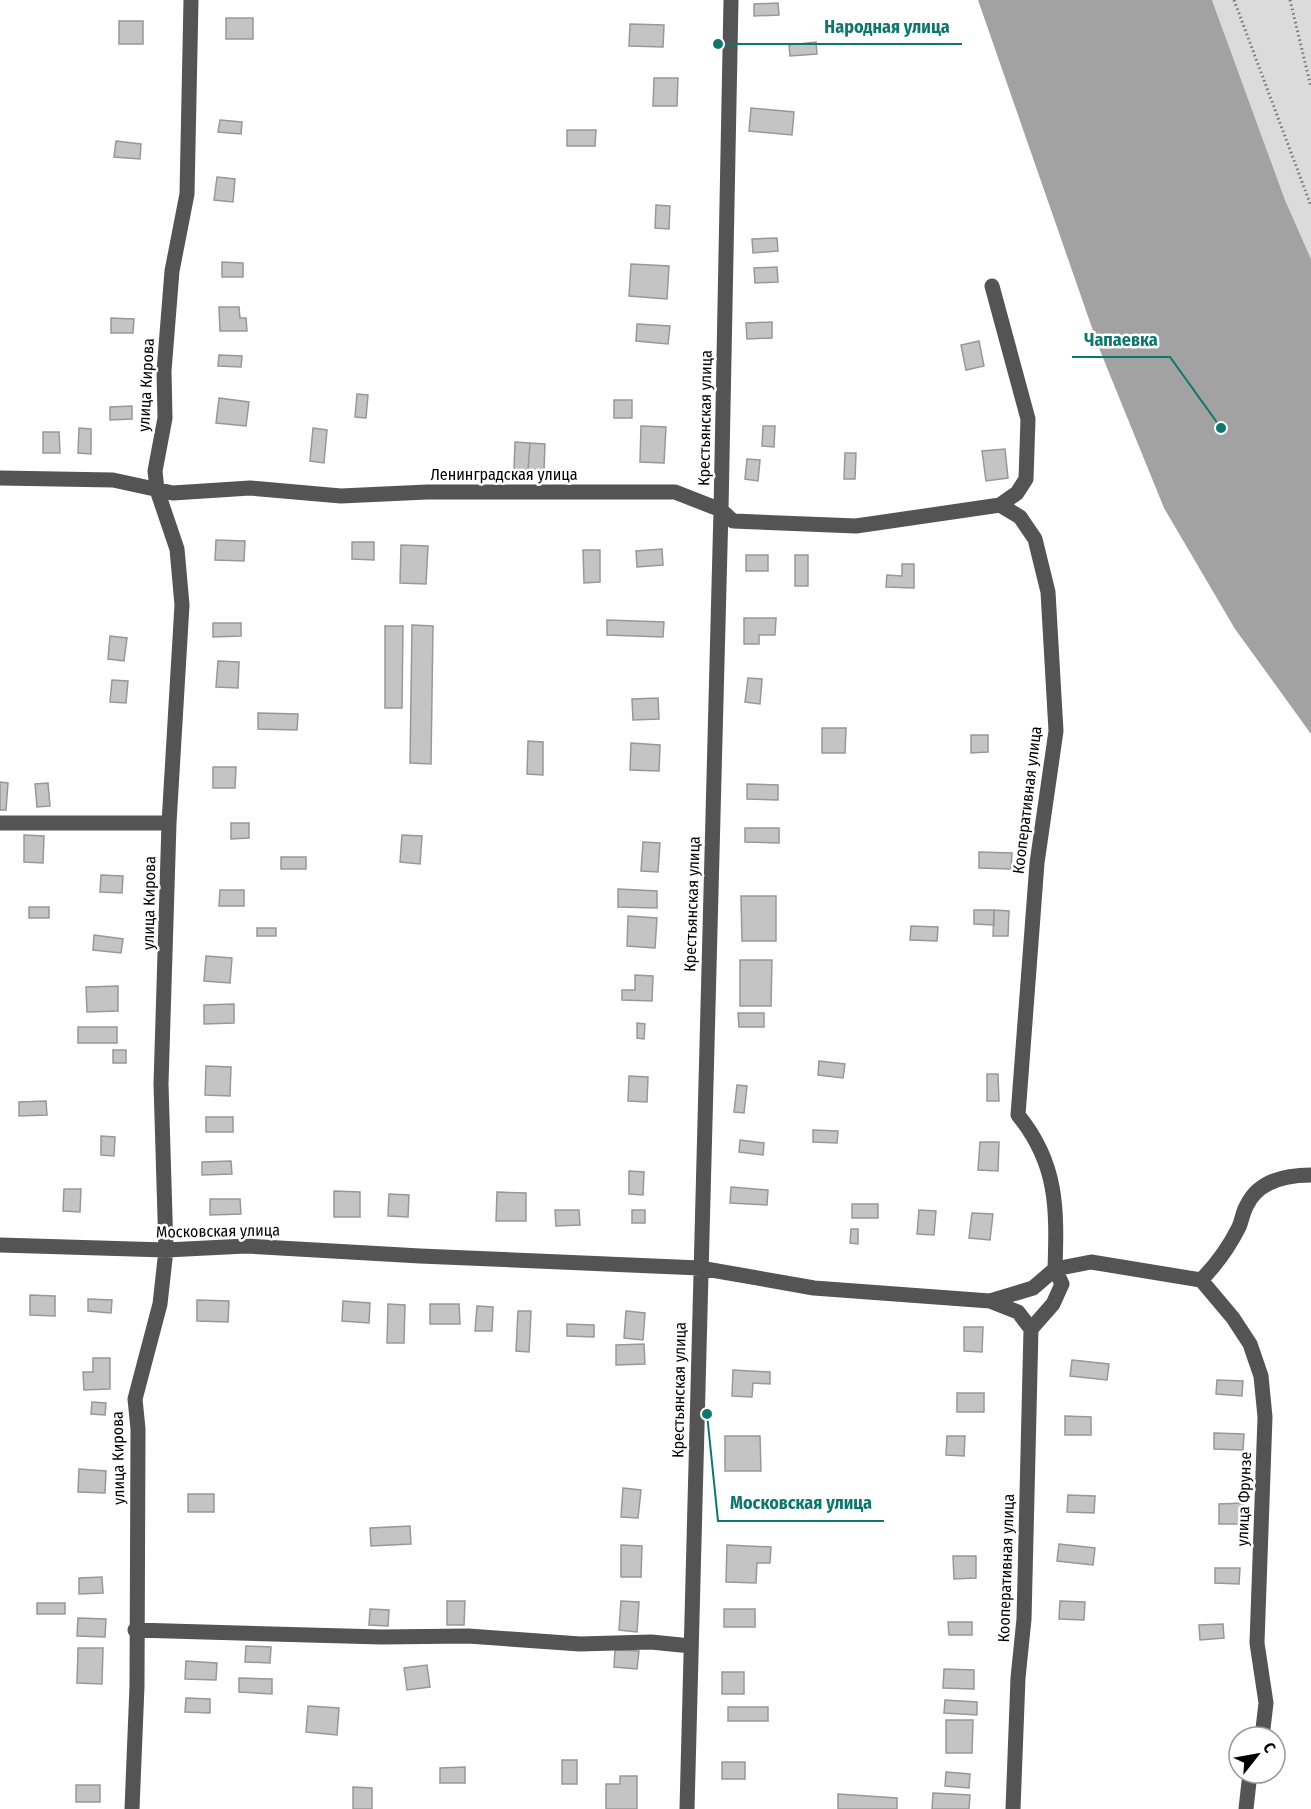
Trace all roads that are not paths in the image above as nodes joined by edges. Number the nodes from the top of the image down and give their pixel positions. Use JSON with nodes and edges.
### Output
{"nodes":[{"id":1,"x":191,"y":0,"type":"edge"},
{"id":2,"x":731,"y":0,"type":"edge"},
{"id":3,"x":992,"y":286,"type":"dead end"},
{"id":4,"x":0,"y":478,"type":"edge"},
{"id":5,"x":157,"y":490,"type":"junction"},
{"id":6,"x":1000,"y":505,"type":"junction"},
{"id":7,"x":722,"y":510,"type":"junction"},
{"id":8,"x":0,"y":823,"type":"edge"},
{"id":9,"x":169,"y":823,"type":"junction"},
{"id":10,"x":1311,"y":1175,"type":"edge"},
{"id":11,"x":0,"y":1245,"type":"edge"},
{"id":12,"x":166,"y":1250,"type":"junction"},
{"id":13,"x":700,"y":1268,"type":"junction"},
{"id":14,"x":1054,"y":1269,"type":"junction"},
{"id":15,"x":1201,"y":1280,"type":"junction"},
{"id":16,"x":990,"y":1301,"type":"junction"},
{"id":17,"x":1031,"y":1329,"type":"junction"},
{"id":18,"x":135,"y":1630,"type":"junction"},
{"id":19,"x":691,"y":1646,"type":"junction"},
{"id":20,"x":1263,"y":1725,"type":"edge"},
{"id":21,"x":1249,"y":1785,"type":"edge"},
{"id":22,"x":132,"y":1809,"type":"edge"},
{"id":23,"x":687,"y":1809,"type":"edge"},
{"id":24,"x":1013,"y":1809,"type":"edge"},
{"id":25,"x":1246,"y":1809,"type":"edge"}],
"edges":[{"from":1,"to":5,"type":"street","name":"улица Кирова"},
{"from":2,"to":7,"type":"street","name":"Крестьянская улица"},
{"from":3,"to":6,"type":"street"},
{"from":4,"to":5,"type":"street","name":"Ленинградская улица"},
{"from":5,"to":7,"type":"street","name":"Ленинградская улица"},
{"from":5,"to":9,"type":"street","name":"улица Кирова"},
{"from":6,"to":7,"type":"street","name":"Ленинградская улица"},
{"from":6,"to":14,"type":"street","name":"Кооперативная улица"},
{"from":7,"to":13,"type":"street","name":"Крестьянская улица"},
{"from":8,"to":9,"type":"street"},
{"from":9,"to":12,"type":"street","name":"улица Кирова"},
{"from":10,"to":15,"type":"street"},
{"from":11,"to":12,"type":"street","name":"Московская улица"},
{"from":12,"to":13,"type":"street","name":"Московская улица"},
{"from":12,"to":18,"type":"street","name":"улица Кирова"},
{"from":13,"to":16,"type":"street","name":"Московская улица"},
{"from":13,"to":19,"type":"street","name":"Крестьянская улица"},
{"from":14,"to":15,"type":"street"},
{"from":14,"to":16,"type":"street"},
{"from":14,"to":17,"type":"street"},
{"from":15,"to":20,"type":"street","name":"улица Фрунзе"},
{"from":16,"to":17,"type":"street","name":"Московская улица"},
{"from":17,"to":24,"type":"street","name":"Кооперативная улица"},
{"from":18,"to":19,"type":"street"},
{"from":18,"to":22,"type":"street","name":"улица Кирова"},
{"from":19,"to":23,"type":"street","name":"Крестьянская улица"},
{"from":21,"to":25,"type":"street"}]}
